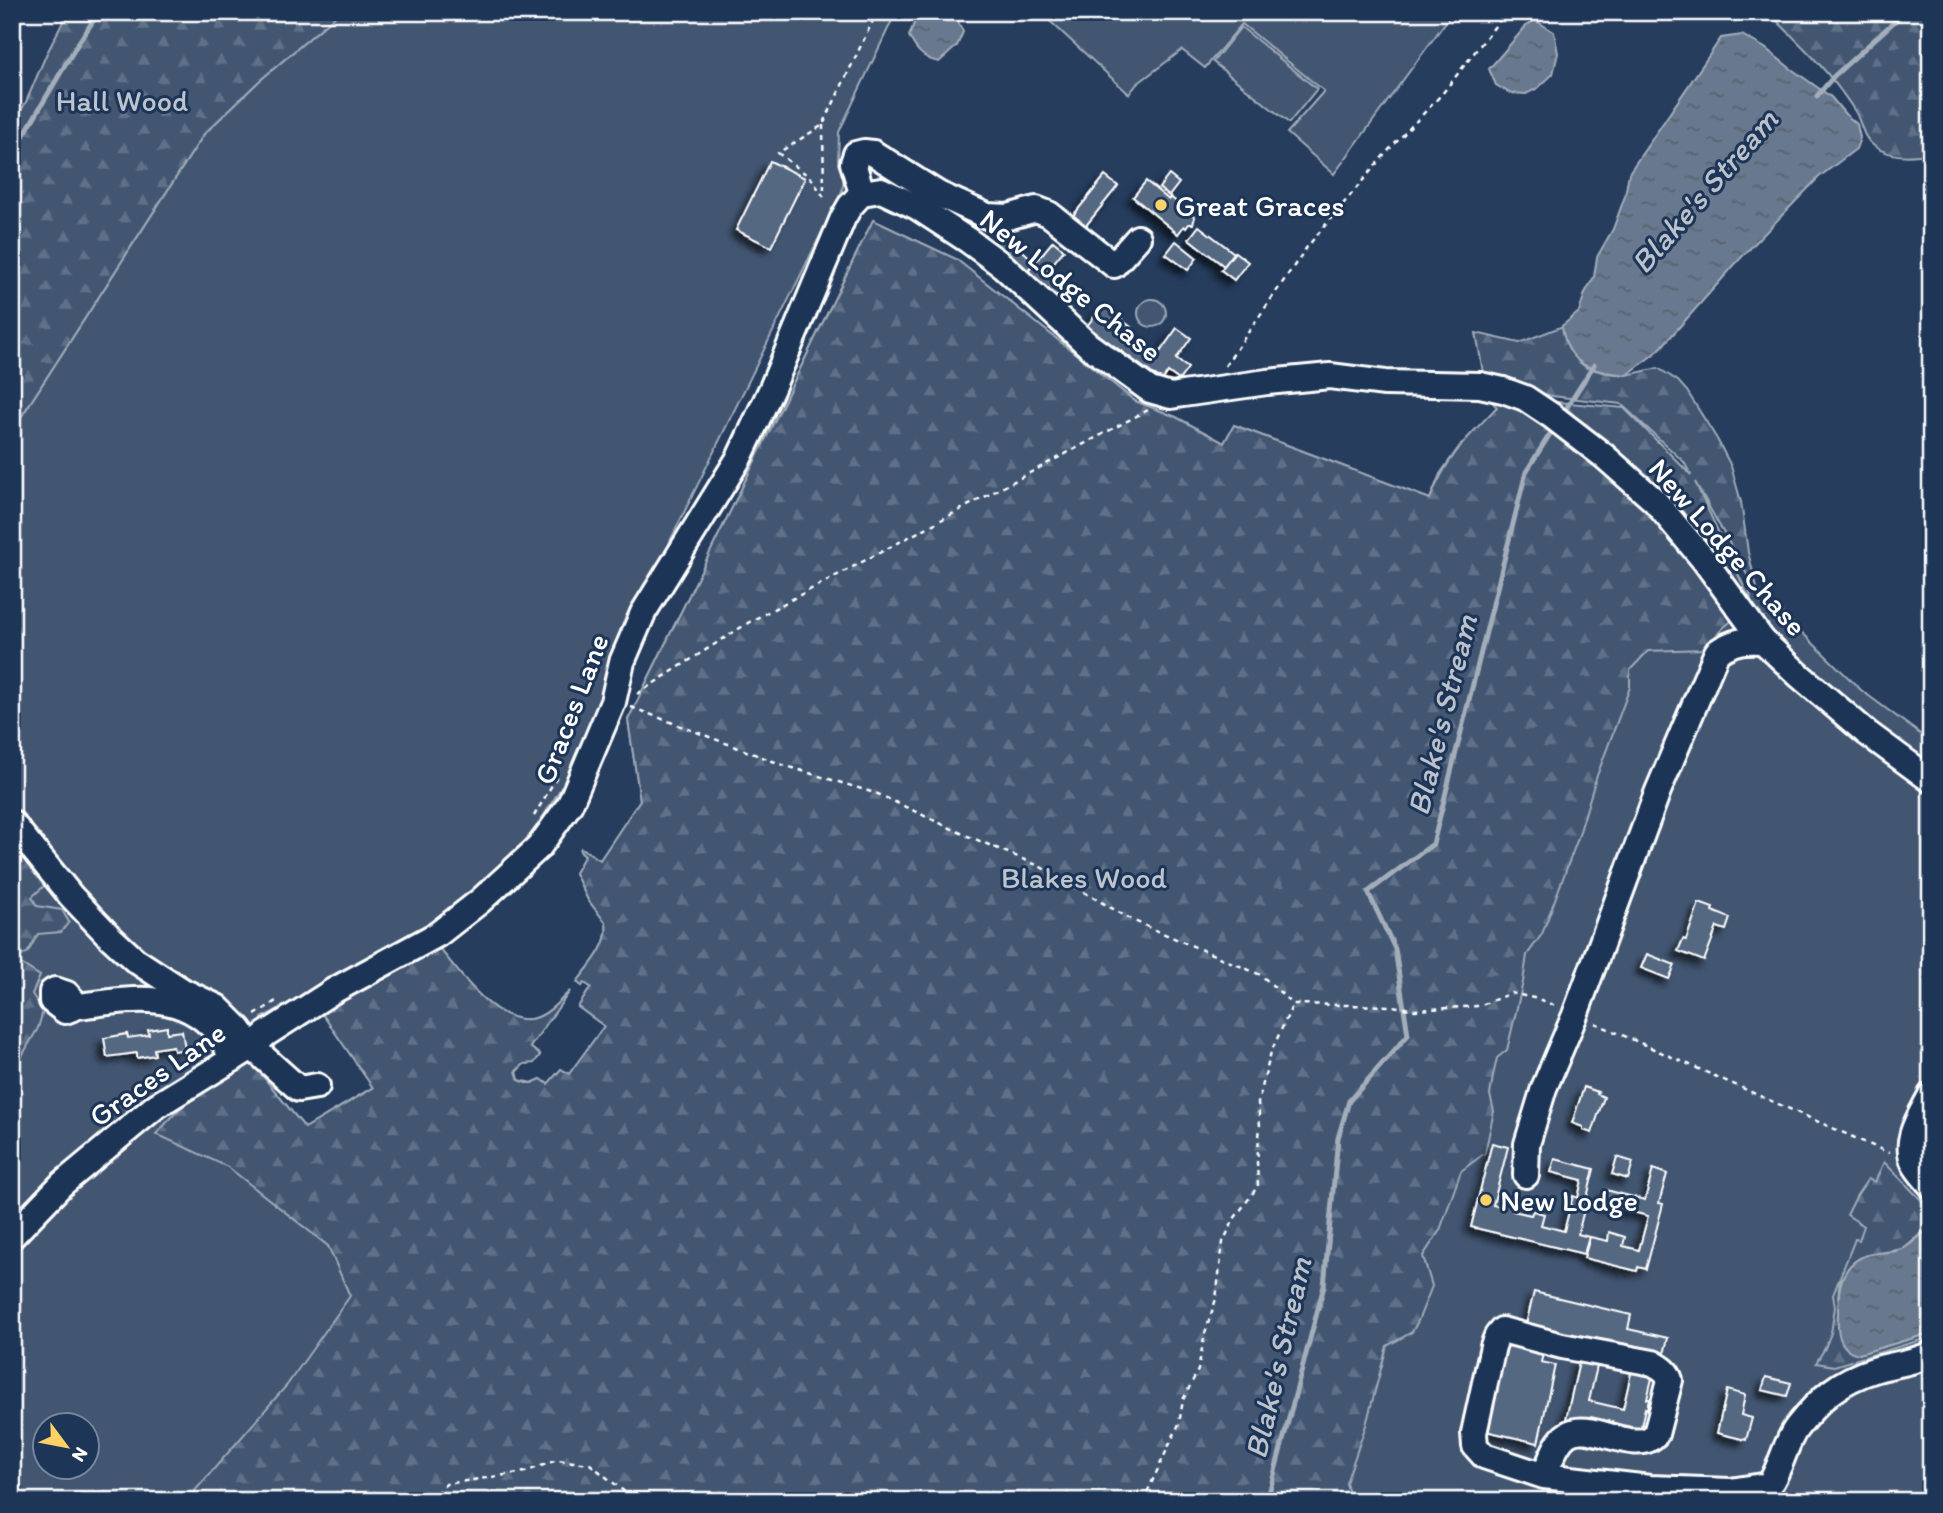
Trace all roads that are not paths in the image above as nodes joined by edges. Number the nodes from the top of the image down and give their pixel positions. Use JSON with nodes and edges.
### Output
{"nodes":[{"id":1,"x":862,"y":193,"type":"junction"},
{"id":2,"x":1138,"y":238,"type":"dead end"},
{"id":3,"x":1763,"y":641,"type":"junction"},
{"id":4,"x":1931,"y":780,"type":"edge"},
{"id":5,"x":13,"y":826,"type":"edge"},
{"id":6,"x":78,"y":1006,"type":"dead end"},
{"id":7,"x":242,"y":1053,"type":"junction"},
{"id":8,"x":317,"y":1086,"type":"dead end"},
{"id":9,"x":1931,"y":1095,"type":"edge"},
{"id":10,"x":1526,"y":1175,"type":"dead end"},
{"id":11,"x":1931,"y":1185,"type":"edge"},
{"id":12,"x":12,"y":1236,"type":"edge"},
{"id":13,"x":1931,"y":1354,"type":"edge"},
{"id":14,"x":1544,"y":1476,"type":"junction"}],
"edges":[{"from":1,"to":2,"type":"street"},
{"from":1,"to":3,"type":"street","name":"New Lodge Chase"},
{"from":1,"to":7,"type":"street","name":"Graces Lane"},
{"from":3,"to":4,"type":"street","name":"New Lodge Chase"},
{"from":3,"to":10,"type":"street"},
{"from":5,"to":7,"type":"street"},
{"from":6,"to":7,"type":"street"},
{"from":7,"to":8,"type":"street"},
{"from":7,"to":12,"type":"street","name":"Graces Lane"},
{"from":9,"to":11,"type":"street"},
{"from":13,"to":14,"type":"street"},
{"from":14,"to":14,"type":"street"}]}
